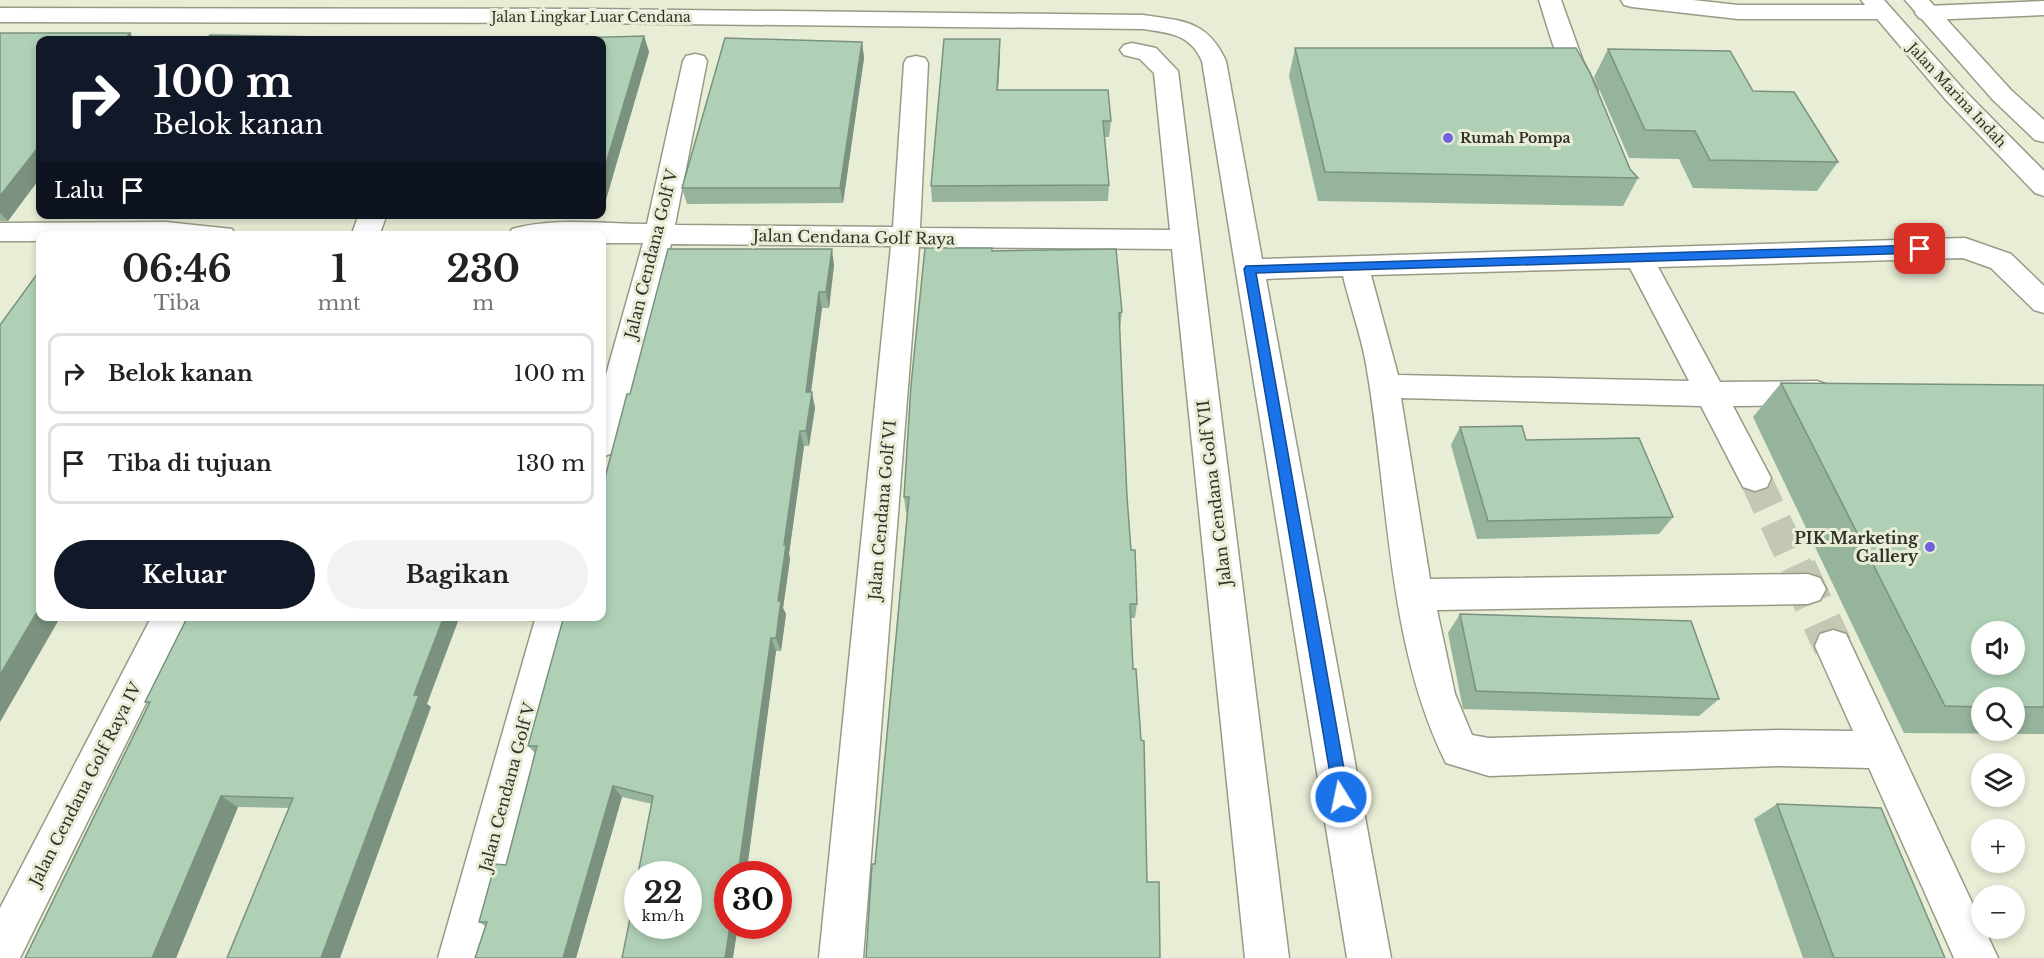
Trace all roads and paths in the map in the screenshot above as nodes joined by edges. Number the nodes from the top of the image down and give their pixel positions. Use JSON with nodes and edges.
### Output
{"nodes":[{"id":1,"x":1550,"y":0,"type":"edge"},
{"id":2,"x":1632,"y":0,"type":"edge"},
{"id":3,"x":1877,"y":6,"type":"edge"},
{"id":4,"x":1922,"y":7,"type":"edge"},
{"id":5,"x":2044,"y":8,"type":"edge"},
{"id":6,"x":916,"y":10,"type":"edge"},
{"id":7,"x":0,"y":15,"type":"edge"},
{"id":8,"x":456,"y":17,"type":"junction"},
{"id":9,"x":448,"y":36,"type":"edge"},
{"id":10,"x":1132,"y":50,"type":"dead end"},
{"id":11,"x":1969,"y":59,"type":"junction"},
{"id":12,"x":695,"y":61,"type":"dead end"},
{"id":13,"x":1926,"y":62,"type":"junction"},
{"id":14,"x":916,"y":63,"type":"dead end"},
{"id":15,"x":1594,"y":109,"type":"edge"},
{"id":16,"x":2044,"y":134,"type":"edge"},
{"id":17,"x":2044,"y":187,"type":"edge"},
{"id":18,"x":75,"y":227,"type":"edge"},
{"id":19,"x":166,"y":231,"type":"edge"},
{"id":20,"x":0,"y":232,"type":"edge"},
{"id":21,"x":606,"y":234,"type":"edge"},
{"id":22,"x":659,"y":235,"type":"junction"},
{"id":23,"x":906,"y":239,"type":"junction"},
{"id":24,"x":1185,"y":240,"type":"junction"},
{"id":25,"x":1639,"y":257,"type":"junction"},
{"id":26,"x":1354,"y":266,"type":"junction"},
{"id":27,"x":1250,"y":269,"type":"junction"},
{"id":28,"x":2044,"y":303,"type":"edge"},
{"id":29,"x":1384,"y":386,"type":"junction"},
{"id":30,"x":1844,"y":393,"type":"edge"},
{"id":31,"x":1713,"y":394,"type":"junction"},
{"id":32,"x":606,"y":429,"type":"edge"},
{"id":33,"x":1755,"y":478,"type":"tunnel mouth"},
{"id":34,"x":1808,"y":589,"type":"dead end"},
{"id":35,"x":1416,"y":595,"type":"junction"},
{"id":36,"x":168,"y":621,"type":"edge"},
{"id":37,"x":553,"y":621,"type":"edge"},
{"id":38,"x":1833,"y":646,"type":"tunnel mouth"},
{"id":39,"x":1881,"y":750,"type":"junction"},
{"id":40,"x":0,"y":952,"type":"edge"},
{"id":41,"x":460,"y":958,"type":"edge"},
{"id":42,"x":842,"y":958,"type":"edge"},
{"id":43,"x":1268,"y":958,"type":"edge"},
{"id":44,"x":1369,"y":958,"type":"edge"},
{"id":45,"x":1976,"y":958,"type":"edge"}],
"edges":[{"from":1,"to":15,"type":"street"},
{"from":2,"to":3,"type":"street"},
{"from":3,"to":4,"type":"street"},
{"from":3,"to":13,"type":"street","name":"Jalan Marina Indah"},
{"from":4,"to":5,"type":"street"},
{"from":4,"to":11,"type":"street","name":"Jalan Marina Indah"},
{"from":6,"to":8,"type":"street","name":"Jalan Lingkar Luar Cendana"},
{"from":6,"to":27,"type":"street","name":"Jalan Lingkar Luar Cendana"},
{"from":7,"to":8,"type":"street","name":"Jalan Lingkar Luar Cendana"},
{"from":8,"to":9,"type":"street"},
{"from":10,"to":24,"type":"street","name":"Jalan Cendana Golf VII"},
{"from":11,"to":13,"type":"street"},
{"from":11,"to":16,"type":"street","name":"Jalan Marina Indah"},
{"from":12,"to":22,"type":"street","name":"Jalan Cendana Golf V"},
{"from":13,"to":17,"type":"street","name":"Jalan Marina Indah"},
{"from":14,"to":23,"type":"street","name":"Jalan Cendana Golf VI"},
{"from":18,"to":19,"type":"street"},
{"from":18,"to":20,"type":"street"},
{"from":21,"to":22,"type":"street","name":"Jalan Cendana Golf Raya"},
{"from":22,"to":23,"type":"street","name":"Jalan Cendana Golf Raya"},
{"from":22,"to":32,"type":"street","name":"Jalan Cendana Golf V"},
{"from":23,"to":24,"type":"street","name":"Jalan Cendana Golf Raya"},
{"from":23,"to":42,"type":"street","name":"Jalan Cendana Golf VI"},
{"from":24,"to":43,"type":"street","name":"Jalan Cendana Golf VII"},
{"from":25,"to":26,"type":"street"},
{"from":25,"to":28,"type":"street"},
{"from":25,"to":31,"type":"street"},
{"from":26,"to":27,"type":"street"},
{"from":26,"to":29,"type":"street"},
{"from":27,"to":44,"type":"street"},
{"from":29,"to":31,"type":"street"},
{"from":29,"to":35,"type":"street"},
{"from":30,"to":31,"type":"street"},
{"from":31,"to":33,"type":"street"},
{"from":34,"to":35,"type":"street"},
{"from":35,"to":39,"type":"street"},
{"from":36,"to":40,"type":"street","name":"Jalan Cendana Golf Raya IV"},
{"from":37,"to":41,"type":"street","name":"Jalan Cendana Golf V"},
{"from":38,"to":39,"type":"street"},
{"from":39,"to":45,"type":"street"}]}
